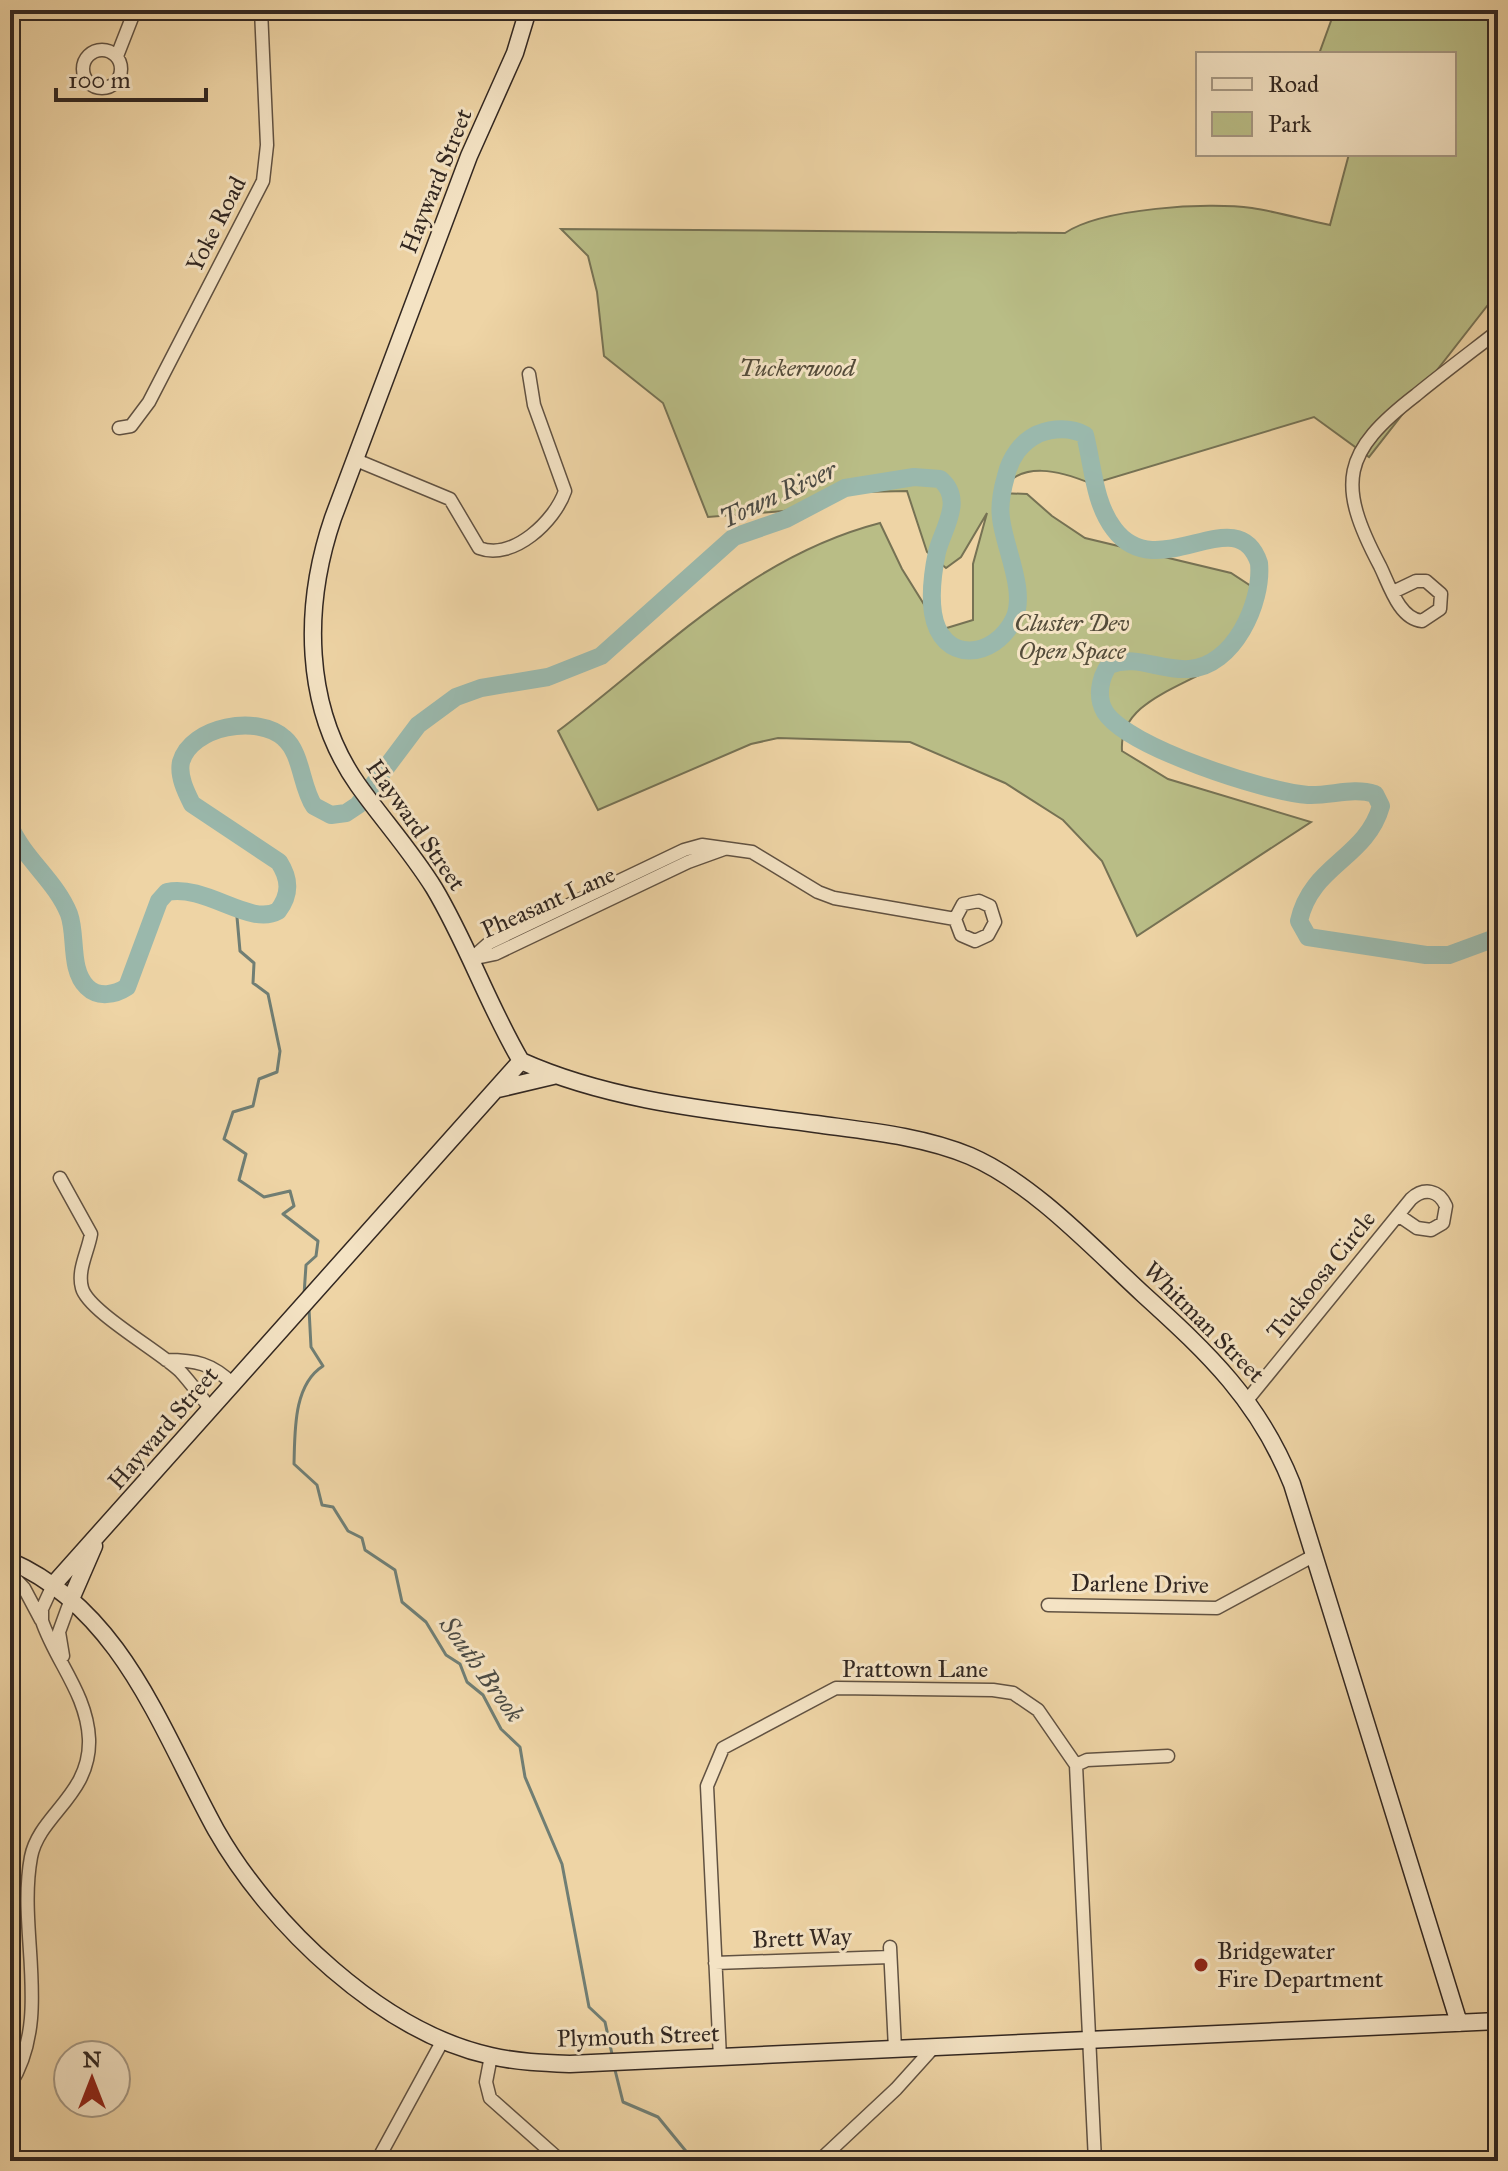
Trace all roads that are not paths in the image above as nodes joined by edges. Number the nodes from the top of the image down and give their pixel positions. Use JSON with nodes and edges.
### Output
{"nodes":[{"id":1,"x":135,"y":10,"type":"edge"},
{"id":2,"x":261,"y":10,"type":"edge"},
{"id":3,"x":528,"y":10,"type":"edge"},
{"id":4,"x":117,"y":56,"type":"dead end"},
{"id":5,"x":1498,"y":331,"type":"edge"},
{"id":6,"x":529,"y":374,"type":"dead end"},
{"id":7,"x":119,"y":428,"type":"dead end"},
{"id":8,"x":356,"y":460,"type":"junction"},
{"id":9,"x":1393,"y":592,"type":"dead end"},
{"id":10,"x":955,"y":919,"type":"dead end"},
{"id":11,"x":471,"y":959,"type":"junction"},
{"id":12,"x":521,"y":1061,"type":"junction"},
{"id":13,"x":553,"y":1076,"type":"junction"},
{"id":14,"x":498,"y":1089,"type":"junction"},
{"id":15,"x":60,"y":1178,"type":"dead end"},
{"id":16,"x":1398,"y":1215,"type":"dead end"},
{"id":17,"x":166,"y":1360,"type":"junction"},
{"id":18,"x":234,"y":1385,"type":"junction"},
{"id":19,"x":1248,"y":1399,"type":"junction"},
{"id":20,"x":211,"y":1409,"type":"junction"},
{"id":21,"x":100,"y":1535,"type":"junction"},
{"id":22,"x":1315,"y":1555,"type":"junction"},
{"id":23,"x":10,"y":1561,"type":"edge"},
{"id":24,"x":10,"y":1573,"type":"edge"},
{"id":25,"x":53,"y":1585,"type":"junction"},
{"id":26,"x":71,"y":1599,"type":"junction"},
{"id":27,"x":1048,"y":1605,"type":"dead end"},
{"id":28,"x":49,"y":1638,"type":"junction"},
{"id":29,"x":64,"y":1663,"type":"junction"},
{"id":30,"x":1168,"y":1756,"type":"dead end"},
{"id":31,"x":1076,"y":1765,"type":"junction"},
{"id":32,"x":715,"y":1963,"type":"junction"},
{"id":33,"x":1498,"y":2021,"type":"edge"},
{"id":34,"x":1459,"y":2023,"type":"junction"},
{"id":35,"x":443,"y":2040,"type":"junction"},
{"id":36,"x":1088,"y":2041,"type":"junction"},
{"id":37,"x":933,"y":2048,"type":"junction"},
{"id":38,"x":895,"y":2049,"type":"junction"},
{"id":39,"x":491,"y":2056,"type":"junction"},
{"id":40,"x":720,"y":2058,"type":"junction"},
{"id":41,"x":10,"y":2085,"type":"edge"},
{"id":42,"x":377,"y":2161,"type":"edge"},
{"id":43,"x":561,"y":2161,"type":"edge"},
{"id":44,"x":819,"y":2161,"type":"edge"},
{"id":45,"x":1095,"y":2161,"type":"edge"}],
"edges":[{"from":1,"to":4,"type":"street"},
{"from":2,"to":7,"type":"street","name":"Yoke Road"},
{"from":3,"to":8,"type":"street","name":"Hayward Street"},
{"from":5,"to":9,"type":"street"},
{"from":6,"to":8,"type":"street"},
{"from":8,"to":11,"type":"street","name":"Hayward Street"},
{"from":10,"to":11,"type":"street","name":"Pheasant Lane"},
{"from":11,"to":12,"type":"street","name":"Hayward Street"},
{"from":12,"to":13,"type":"street","name":"Whitman Street"},
{"from":12,"to":14,"type":"street","name":"Hayward Street"},
{"from":13,"to":14,"type":"street"},
{"from":13,"to":19,"type":"street","name":"Whitman Street"},
{"from":14,"to":18,"type":"street","name":"Hayward Street"},
{"from":15,"to":17,"type":"street"},
{"from":16,"to":19,"type":"street","name":"Tuckoosa Circle"},
{"from":17,"to":18,"type":"street"},
{"from":17,"to":20,"type":"street"},
{"from":18,"to":20,"type":"street","name":"Hayward Street"},
{"from":19,"to":22,"type":"street","name":"Whitman Street"},
{"from":20,"to":21,"type":"street","name":"Hayward Street"},
{"from":21,"to":25,"type":"street","name":"Hayward Street"},
{"from":21,"to":26,"type":"street","name":"Hayward Street"},
{"from":22,"to":27,"type":"street","name":"Darlene Drive"},
{"from":22,"to":34,"type":"street","name":"Whitman Street"},
{"from":23,"to":25,"type":"street","name":"Plymouth Street"},
{"from":24,"to":28,"type":"street"},
{"from":25,"to":26,"type":"street","name":"Plymouth Street"},
{"from":25,"to":28,"type":"street"},
{"from":26,"to":29,"type":"street"},
{"from":26,"to":35,"type":"street","name":"Plymouth Street"},
{"from":28,"to":29,"type":"street"},
{"from":29,"to":41,"type":"street"},
{"from":30,"to":31,"type":"street"},
{"from":31,"to":32,"type":"street","name":"Prattown Lane"},
{"from":31,"to":36,"type":"street"},
{"from":32,"to":38,"type":"street","name":"Brett Way"},
{"from":32,"to":40,"type":"street","name":"Prattown Lane"},
{"from":33,"to":34,"type":"street","name":"Plymouth Street"},
{"from":34,"to":36,"type":"street","name":"Plymouth Street"},
{"from":35,"to":39,"type":"street","name":"Plymouth Street"},
{"from":35,"to":42,"type":"street"},
{"from":36,"to":37,"type":"street","name":"Plymouth Street"},
{"from":36,"to":45,"type":"street"},
{"from":37,"to":38,"type":"street","name":"Plymouth Street"},
{"from":37,"to":44,"type":"street"},
{"from":38,"to":40,"type":"street","name":"Plymouth Street"},
{"from":39,"to":40,"type":"street","name":"Plymouth Street"},
{"from":39,"to":43,"type":"street"}]}
